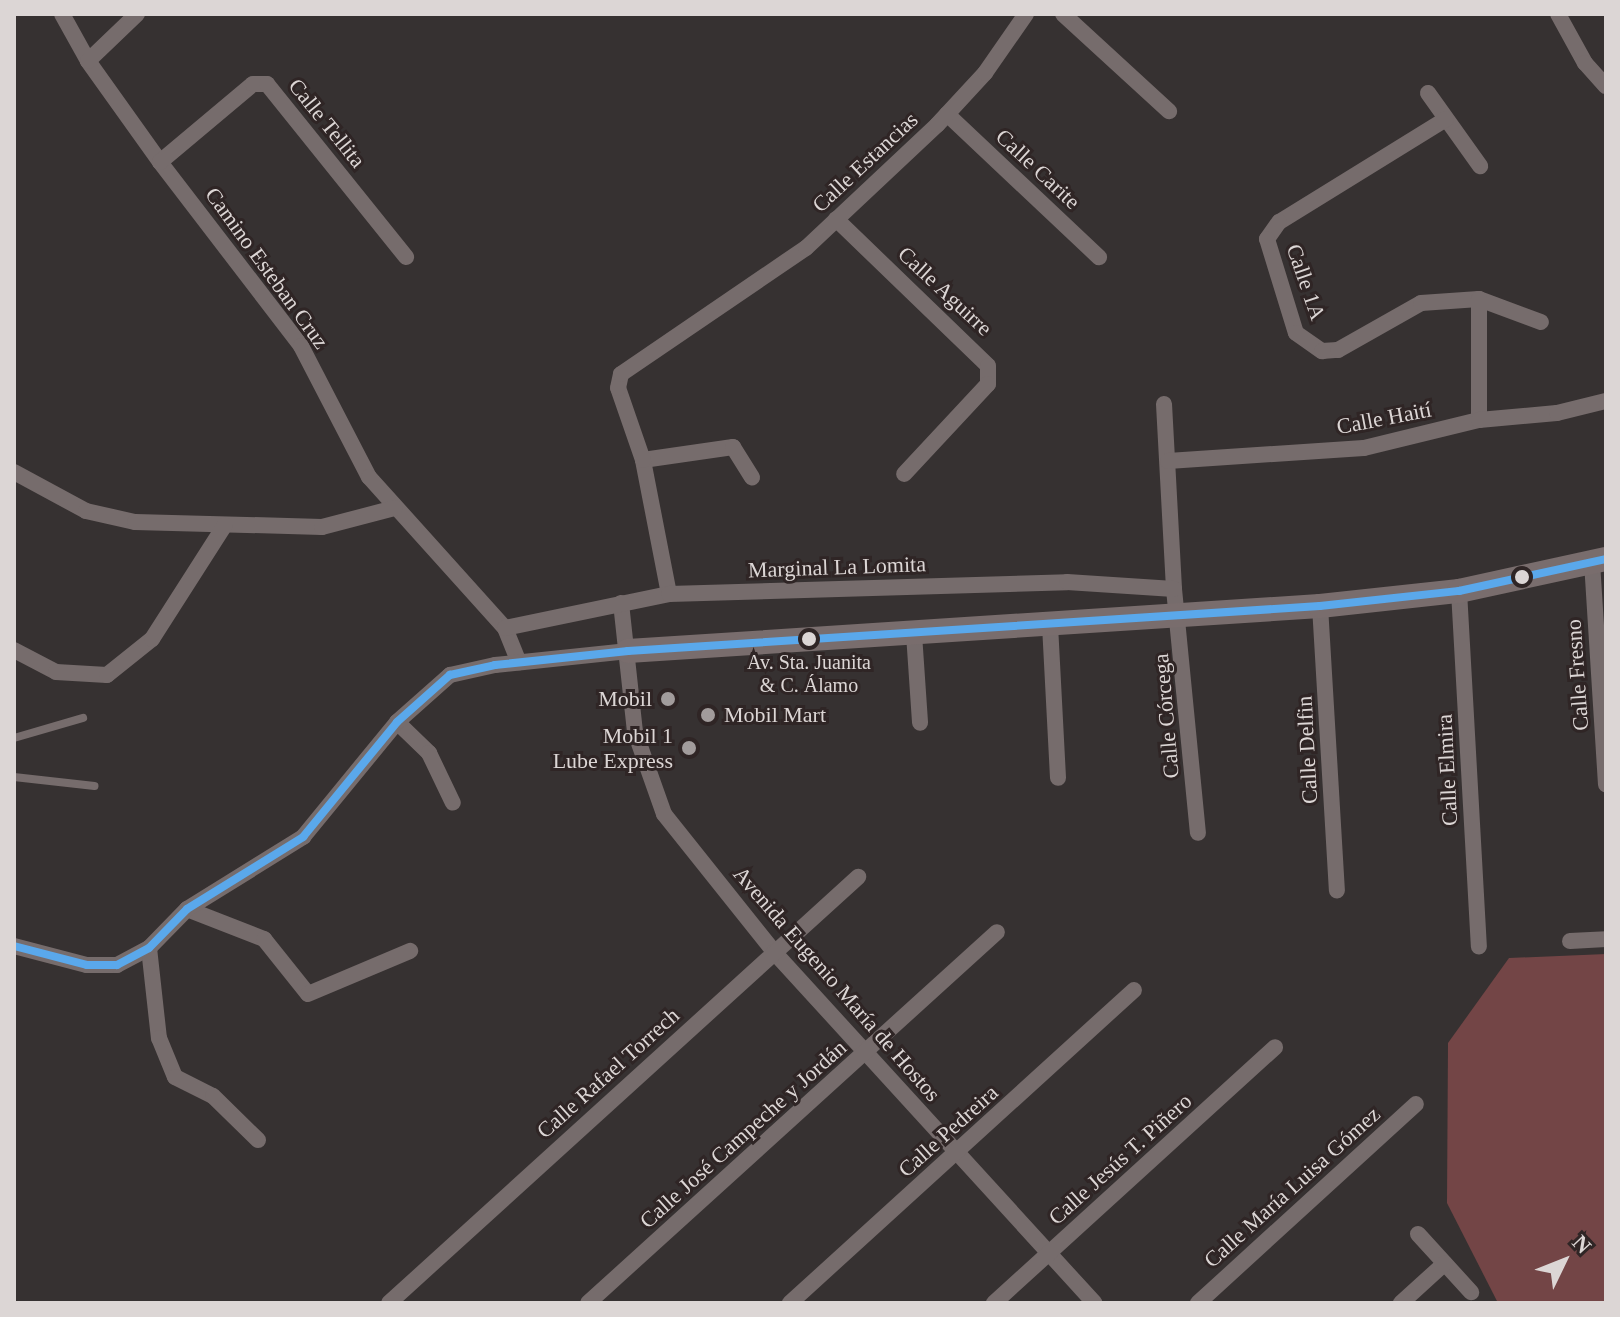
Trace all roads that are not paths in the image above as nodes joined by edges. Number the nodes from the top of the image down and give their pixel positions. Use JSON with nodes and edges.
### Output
{"nodes":[{"id":1,"x":62,"y":14,"type":"edge"},
{"id":2,"x":137,"y":14,"type":"edge"},
{"id":3,"x":1026,"y":14,"type":"edge"},
{"id":4,"x":1063,"y":14,"type":"edge"},
{"id":5,"x":1558,"y":14,"type":"edge"},
{"id":6,"x":88,"y":61,"type":"junction"},
{"id":7,"x":1606,"y":86,"type":"edge"},
{"id":8,"x":1428,"y":93,"type":"dead end"},
{"id":9,"x":1169,"y":111,"type":"dead end"},
{"id":10,"x":947,"y":114,"type":"junction"},
{"id":11,"x":1446,"y":119,"type":"junction"},
{"id":12,"x":160,"y":162,"type":"junction"},
{"id":13,"x":1480,"y":166,"type":"dead end"},
{"id":14,"x":836,"y":219,"type":"junction"},
{"id":15,"x":406,"y":257,"type":"dead end"},
{"id":16,"x":1099,"y":257,"type":"dead end"},
{"id":17,"x":1479,"y":299,"type":"junction"},
{"id":18,"x":1541,"y":322,"type":"dead end"},
{"id":19,"x":1606,"y":401,"type":"edge"},
{"id":20,"x":1164,"y":404,"type":"dead end"},
{"id":21,"x":1479,"y":420,"type":"junction"},
{"id":22,"x":643,"y":460,"type":"junction"},
{"id":23,"x":1168,"y":461,"type":"junction"},
{"id":24,"x":14,"y":472,"type":"edge"},
{"id":25,"x":904,"y":474,"type":"dead end"},
{"id":26,"x":752,"y":477,"type":"dead end"},
{"id":27,"x":395,"y":508,"type":"junction"},
{"id":28,"x":225,"y":525,"type":"junction"},
{"id":29,"x":1599,"y":560,"type":"edge"},
{"id":30,"x":1174,"y":589,"type":"junction"},
{"id":31,"x":1459,"y":591,"type":"junction"},
{"id":32,"x":669,"y":594,"type":"junction"},
{"id":33,"x":621,"y":603,"type":"junction"},
{"id":34,"x":1320,"y":606,"type":"junction"},
{"id":35,"x":1180,"y":617,"type":"junction"},
{"id":36,"x":1050,"y":625,"type":"junction"},
{"id":37,"x":505,"y":628,"type":"junction"},
{"id":38,"x":914,"y":634,"type":"junction"},
{"id":39,"x":14,"y":650,"type":"edge"},
{"id":40,"x":628,"y":651,"type":"junction"},
{"id":41,"x":519,"y":662,"type":"junction"},
{"id":42,"x":83,"y":718,"type":"dead end"},
{"id":43,"x":397,"y":722,"type":"junction"},
{"id":44,"x":920,"y":723,"type":"dead end"},
{"id":45,"x":14,"y":738,"type":"edge"},
{"id":46,"x":14,"y":777,"type":"edge"},
{"id":47,"x":1058,"y":778,"type":"dead end"},
{"id":48,"x":1606,"y":785,"type":"edge"},
{"id":49,"x":94,"y":786,"type":"dead end"},
{"id":50,"x":453,"y":803,"type":"dead end"},
{"id":51,"x":1198,"y":833,"type":"dead end"},
{"id":52,"x":858,"y":877,"type":"dead end"},
{"id":53,"x":1337,"y":890,"type":"dead end"},
{"id":54,"x":187,"y":909,"type":"junction"},
{"id":55,"x":997,"y":932,"type":"dead end"},
{"id":56,"x":1606,"y":939,"type":"edge"},
{"id":57,"x":1570,"y":941,"type":"dead end"},
{"id":58,"x":14,"y":946,"type":"edge"},
{"id":59,"x":1479,"y":946,"type":"dead end"},
{"id":60,"x":149,"y":948,"type":"junction"},
{"id":61,"x":410,"y":951,"type":"dead end"},
{"id":62,"x":774,"y":952,"type":"junction"},
{"id":63,"x":1134,"y":990,"type":"dead end"},
{"id":64,"x":1275,"y":1047,"type":"dead end"},
{"id":65,"x":865,"y":1052,"type":"junction"},
{"id":66,"x":1416,"y":1104,"type":"dead end"},
{"id":67,"x":258,"y":1140,"type":"dead end"},
{"id":68,"x":957,"y":1152,"type":"junction"},
{"id":69,"x":1418,"y":1234,"type":"dead end"},
{"id":70,"x":1049,"y":1253,"type":"junction"},
{"id":71,"x":1445,"y":1263,"type":"junction"},
{"id":72,"x":1471,"y":1292,"type":"dead end"},
{"id":73,"x":389,"y":1303,"type":"edge"},
{"id":74,"x":588,"y":1303,"type":"edge"},
{"id":75,"x":790,"y":1303,"type":"edge"},
{"id":76,"x":994,"y":1303,"type":"edge"},
{"id":77,"x":1094,"y":1303,"type":"edge"},
{"id":78,"x":1198,"y":1303,"type":"edge"},
{"id":79,"x":1401,"y":1303,"type":"edge"}],
"edges":[{"from":1,"to":6,"type":"street","name":"Camino Esteban Cruz"},
{"from":2,"to":6,"type":"street"},
{"from":3,"to":10,"type":"street","name":"Calle Estancias"},
{"from":4,"to":9,"type":"street"},
{"from":5,"to":7,"type":"street"},
{"from":6,"to":12,"type":"street","name":"Camino Esteban Cruz"},
{"from":8,"to":11,"type":"street"},
{"from":10,"to":14,"type":"street","name":"Calle Estancias"},
{"from":10,"to":16,"type":"street","name":"Calle Carite"},
{"from":11,"to":13,"type":"street"},
{"from":11,"to":17,"type":"street","name":"Calle 1A"},
{"from":12,"to":15,"type":"street","name":"Calle Tellita"},
{"from":12,"to":27,"type":"street","name":"Camino Esteban Cruz"},
{"from":14,"to":22,"type":"street","name":"Calle Estancias"},
{"from":14,"to":25,"type":"street","name":"Calle Aguirre"},
{"from":17,"to":18,"type":"street"},
{"from":17,"to":21,"type":"street"},
{"from":19,"to":21,"type":"street","name":"Calle Haití"},
{"from":20,"to":23,"type":"street","name":"Calle Córcega"},
{"from":21,"to":23,"type":"street","name":"Calle Haití"},
{"from":22,"to":26,"type":"street"},
{"from":22,"to":32,"type":"street","name":"Calle Estancias"},
{"from":23,"to":30,"type":"street","name":"Calle Córcega"},
{"from":24,"to":28,"type":"street"},
{"from":27,"to":28,"type":"street"},
{"from":27,"to":37,"type":"street","name":"Camino Esteban Cruz"},
{"from":28,"to":39,"type":"street"},
{"from":29,"to":31,"type":"street"},
{"from":29,"to":48,"type":"street","name":"Calle Fresno"},
{"from":30,"to":32,"type":"street","name":"Marginal La Lomita"},
{"from":30,"to":35,"type":"street","name":"Calle Córcega"},
{"from":31,"to":34,"type":"street"},
{"from":31,"to":59,"type":"street","name":"Calle Elmira"},
{"from":32,"to":33,"type":"street","name":"Marginal La Lomita"},
{"from":33,"to":37,"type":"street","name":"Marginal La Lomita"},
{"from":33,"to":40,"type":"street","name":"Avenida Eugenio María de Hostos"},
{"from":34,"to":35,"type":"street"},
{"from":34,"to":53,"type":"street","name":"Calle Delfin"},
{"from":35,"to":36,"type":"street"},
{"from":35,"to":51,"type":"street","name":"Calle Córcega"},
{"from":36,"to":38,"type":"street"},
{"from":36,"to":47,"type":"street"},
{"from":37,"to":41,"type":"street","name":"Camino Esteban Cruz"},
{"from":38,"to":40,"type":"street"},
{"from":38,"to":44,"type":"street"},
{"from":40,"to":41,"type":"street"},
{"from":40,"to":62,"type":"street","name":"Avenida Eugenio María de Hostos"},
{"from":41,"to":43,"type":"street"},
{"from":42,"to":45,"type":"lane"},
{"from":43,"to":50,"type":"street"},
{"from":43,"to":54,"type":"street"},
{"from":46,"to":49,"type":"lane"},
{"from":52,"to":62,"type":"street","name":"Calle Rafael Torrech"},
{"from":54,"to":60,"type":"street"},
{"from":54,"to":61,"type":"street"},
{"from":55,"to":65,"type":"street","name":"Calle José Campeche y Jordán"},
{"from":56,"to":57,"type":"street"},
{"from":58,"to":60,"type":"street"},
{"from":60,"to":67,"type":"street"},
{"from":62,"to":65,"type":"street","name":"Avenida Eugenio María de Hostos"},
{"from":62,"to":73,"type":"street","name":"Calle Rafael Torrech"},
{"from":63,"to":68,"type":"street","name":"Calle Pedreira"},
{"from":64,"to":70,"type":"street","name":"Calle Jesús T. Piñero"},
{"from":65,"to":68,"type":"street","name":"Avenida Eugenio María de Hostos"},
{"from":65,"to":74,"type":"street","name":"Calle José Campeche y Jordán"},
{"from":66,"to":78,"type":"street","name":"Calle María Luisa Gómez"},
{"from":68,"to":70,"type":"street","name":"Avenida Eugenio María de Hostos"},
{"from":68,"to":75,"type":"street","name":"Calle Pedreira"},
{"from":69,"to":71,"type":"street"},
{"from":70,"to":76,"type":"street","name":"Calle Jesús T. Piñero"},
{"from":70,"to":77,"type":"street","name":"Avenida Eugenio María de Hostos"},
{"from":71,"to":72,"type":"street"},
{"from":71,"to":79,"type":"street"}]}
